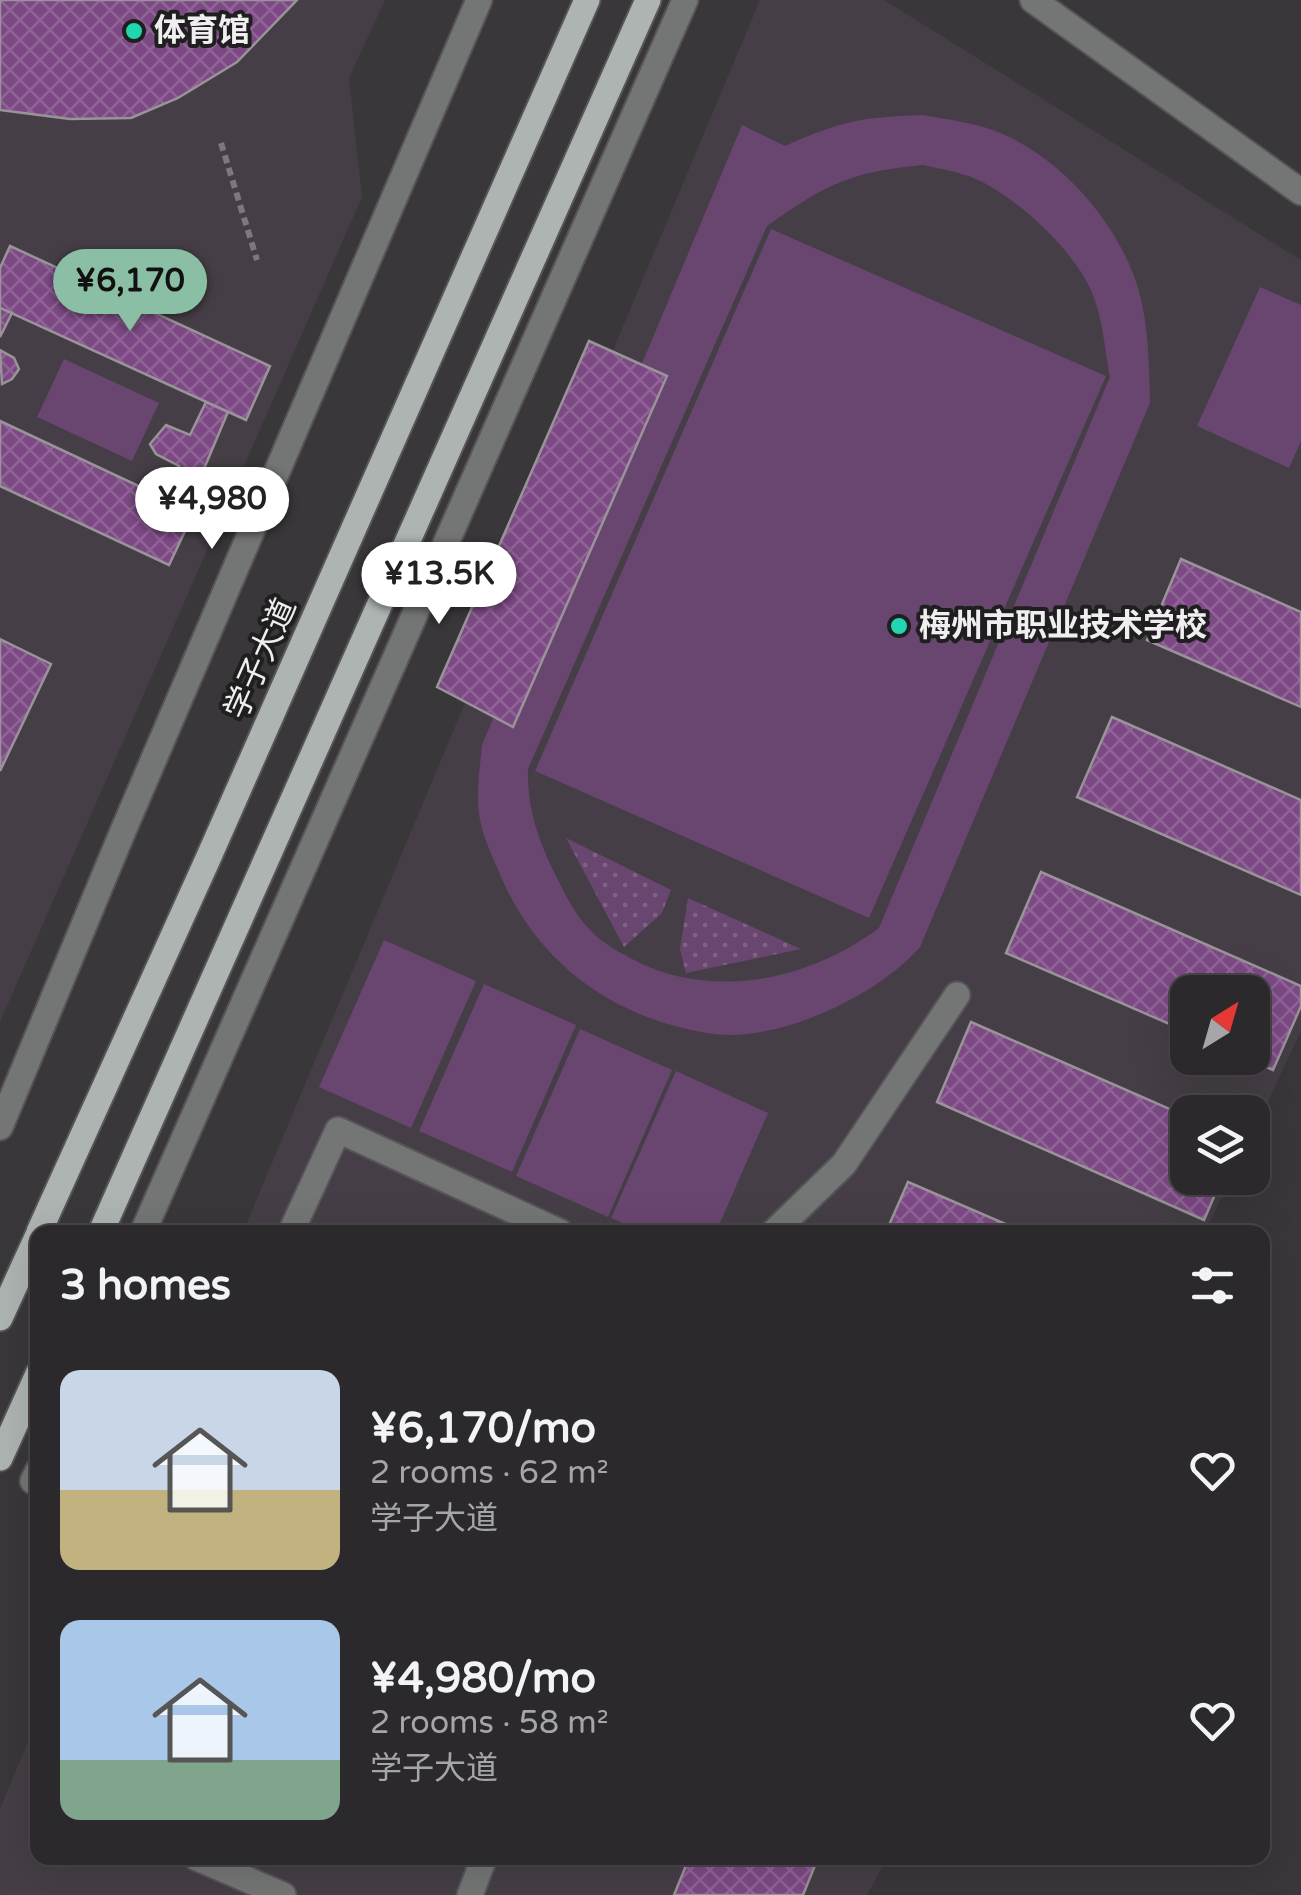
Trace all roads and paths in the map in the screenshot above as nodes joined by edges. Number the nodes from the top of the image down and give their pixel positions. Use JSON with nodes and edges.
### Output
{"nodes":[{"id":1,"x":479,"y":0,"type":"edge"},
{"id":2,"x":586,"y":0,"type":"edge"},
{"id":3,"x":648,"y":0,"type":"edge"},
{"id":4,"x":685,"y":0,"type":"edge"},
{"id":5,"x":1033,"y":0,"type":"edge"},
{"id":6,"x":221,"y":143,"type":"dead end"},
{"id":7,"x":1301,"y":192,"type":"edge"},
{"id":8,"x":257,"y":260,"type":"dead end"},
{"id":9,"x":956,"y":995,"type":"dead end"},
{"id":10,"x":0,"y":1127,"type":"edge"},
{"id":11,"x":42,"y":1225,"type":"edge"},
{"id":12,"x":103,"y":1225,"type":"edge"},
{"id":13,"x":145,"y":1225,"type":"edge"},
{"id":14,"x":295,"y":1225,"type":"edge"},
{"id":15,"x":545,"y":1225,"type":"edge"},
{"id":16,"x":781,"y":1225,"type":"edge"},
{"id":17,"x":30,"y":1252,"type":"edge"},
{"id":18,"x":0,"y":1318,"type":"edge"},
{"id":19,"x":30,"y":1392,"type":"edge"},
{"id":20,"x":0,"y":1458,"type":"edge"},
{"id":21,"x":213,"y":1865,"type":"edge"},
{"id":22,"x":481,"y":1865,"type":"edge"},
{"id":23,"x":284,"y":1895,"type":"edge"},
{"id":24,"x":470,"y":1895,"type":"edge"}],
"edges":[{"from":1,"to":10,"type":"street"},
{"from":2,"to":11,"type":"main road","name":"学子大道"},
{"from":3,"to":12,"type":"main road"},
{"from":4,"to":13,"type":"street"},
{"from":5,"to":7,"type":"street"},
{"from":6,"to":8,"type":"path"},
{"from":9,"to":16,"type":"street"},
{"from":14,"to":15,"type":"street"},
{"from":17,"to":18,"type":"main road","name":"学子大道"},
{"from":19,"to":20,"type":"main road"},
{"from":21,"to":23,"type":"street"},
{"from":22,"to":24,"type":"street"}]}
